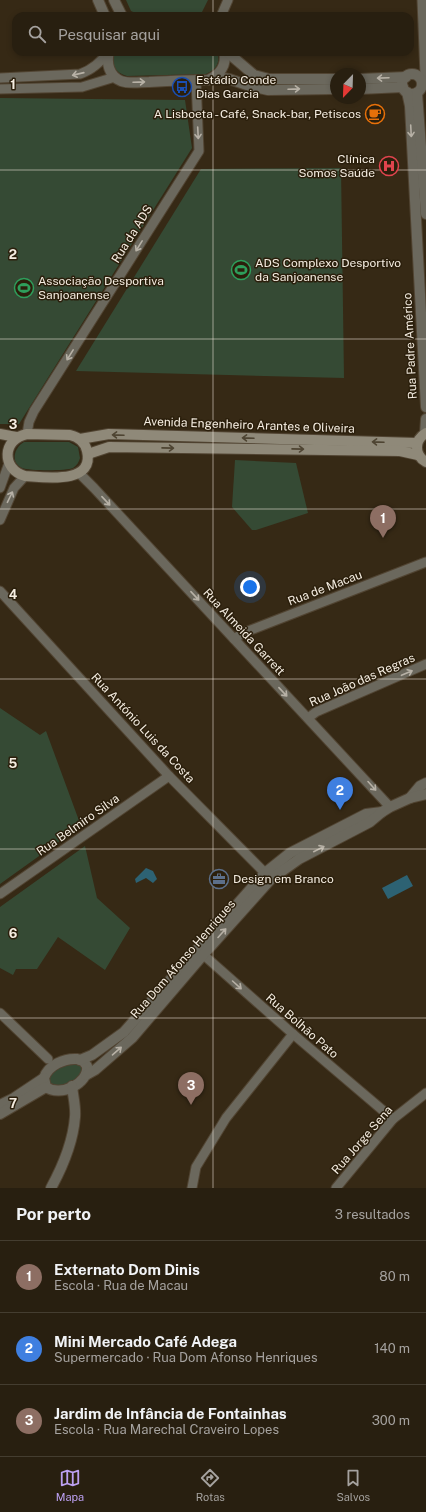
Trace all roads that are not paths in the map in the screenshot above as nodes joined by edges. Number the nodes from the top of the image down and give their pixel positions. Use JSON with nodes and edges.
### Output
{"nodes":[{"id":1,"x":98,"y":0,"type":"edge"},
{"id":2,"x":114,"y":0,"type":"edge"},
{"id":3,"x":228,"y":0,"type":"edge"},
{"id":4,"x":422,"y":0,"type":"edge"},
{"id":5,"x":103,"y":12,"type":"edge"},
{"id":6,"x":120,"y":12,"type":"edge"},
{"id":7,"x":222,"y":12,"type":"edge"},
{"id":8,"x":105,"y":56,"type":"edge"},
{"id":9,"x":108,"y":56,"type":"edge"},
{"id":10,"x":224,"y":56,"type":"edge"},
{"id":11,"x":232,"y":56,"type":"edge"},
{"id":12,"x":115,"y":77,"type":"junction"},
{"id":13,"x":214,"y":77,"type":"junction"},
{"id":14,"x":0,"y":78,"type":"edge"},
{"id":15,"x":330,"y":79,"type":"edge"},
{"id":16,"x":366,"y":79,"type":"edge"},
{"id":17,"x":196,"y":80,"type":"junction"},
{"id":18,"x":418,"y":84,"type":"edge"},
{"id":19,"x":366,"y":88,"type":"edge"},
{"id":20,"x":0,"y":89,"type":"edge"},
{"id":21,"x":330,"y":89,"type":"edge"},
{"id":22,"x":426,"y":214,"type":"edge"},
{"id":23,"x":423,"y":263,"type":"edge"},
{"id":24,"x":426,"y":407,"type":"edge"},
{"id":25,"x":426,"y":419,"type":"edge"},
{"id":26,"x":426,"y":433,"type":"edge"},
{"id":27,"x":0,"y":434,"type":"edge"},
{"id":28,"x":27,"y":434,"type":"junction"},
{"id":29,"x":16,"y":437,"type":"junction"},
{"id":30,"x":80,"y":439,"type":"junction"},
{"id":31,"x":417,"y":443,"type":"junction"},
{"id":32,"x":4,"y":450,"type":"edge"},
{"id":33,"x":88,"y":454,"type":"junction"},
{"id":34,"x":422,"y":459,"type":"edge"},
{"id":35,"x":9,"y":462,"type":"junction"},
{"id":36,"x":79,"y":473,"type":"junction"},
{"id":37,"x":25,"y":476,"type":"junction"},
{"id":38,"x":0,"y":488,"type":"edge"},
{"id":39,"x":0,"y":520,"type":"edge"},
{"id":40,"x":426,"y":562,"type":"edge"},
{"id":41,"x":0,"y":591,"type":"edge"},
{"id":42,"x":234,"y":639,"type":"junction"},
{"id":43,"x":426,"y":664,"type":"edge"},
{"id":44,"x":308,"y":718,"type":"junction"},
{"id":45,"x":170,"y":776,"type":"junction"},
{"id":46,"x":426,"y":783,"type":"edge"},
{"id":47,"x":426,"y":794,"type":"edge"},
{"id":48,"x":410,"y":798,"type":"junction"},
{"id":49,"x":386,"y":810,"type":"junction"},
{"id":50,"x":268,"y":876,"type":"junction"},
{"id":51,"x":0,"y":894,"type":"edge"},
{"id":52,"x":200,"y":952,"type":"junction"},
{"id":53,"x":0,"y":1013,"type":"edge"},
{"id":54,"x":292,"y":1034,"type":"junction"},
{"id":55,"x":48,"y":1059,"type":"dead end"},
{"id":56,"x":80,"y":1060,"type":"junction"},
{"id":57,"x":86,"y":1075,"type":"junction"},
{"id":58,"x":45,"y":1082,"type":"junction"},
{"id":59,"x":72,"y":1086,"type":"junction"},
{"id":60,"x":426,"y":1093,"type":"edge"},
{"id":61,"x":0,"y":1105,"type":"edge"},
{"id":62,"x":0,"y":1114,"type":"edge"},
{"id":63,"x":393,"y":1119,"type":"junction"},
{"id":64,"x":51,"y":1188,"type":"edge"},
{"id":65,"x":192,"y":1188,"type":"edge"},
{"id":66,"x":336,"y":1188,"type":"edge"}],
"edges":[{"from":1,"to":5,"type":"street"},
{"from":2,"to":6,"type":"street"},
{"from":3,"to":7,"type":"street"},
{"from":4,"to":18,"type":"street"},
{"from":8,"to":14,"type":"street","one_way":true},
{"from":9,"to":12,"type":"street"},
{"from":10,"to":13,"type":"street"},
{"from":11,"to":15,"type":"street"},
{"from":12,"to":17,"type":"street","one_way":true},
{"from":12,"to":20,"type":"street"},
{"from":13,"to":17,"type":"street"},
{"from":13,"to":21,"type":"street","one_way":true},
{"from":18,"to":16,"type":"street","one_way":true},
{"from":17,"to":28,"type":"street","name":"Rua da ADS","one_way":true},
{"from":18,"to":19,"type":"street"},
{"from":18,"to":22,"type":"street"},
{"from":18,"to":23,"type":"street","name":"Rua Padre Américo","one_way":true},
{"from":23,"to":24,"type":"street","name":"Rua Padre Américo"},
{"from":25,"to":26,"type":"street"},
{"from":26,"to":31,"type":"main road"},
{"from":27,"to":29,"type":"main road","name":"Avenida Engenheiro Arantes e Oliveira"},
{"from":28,"to":29,"type":"main road","name":"Avenida Engenheiro Arantes e Oliveira"},
{"from":28,"to":30,"type":"main road","name":"Avenida Engenheiro Arantes e Oliveira"},
{"from":29,"to":32,"type":"main road"},
{"from":31,"to":30,"type":"main road","name":"Avenida Engenheiro Arantes e Oliveira","one_way":true},
{"from":30,"to":33,"type":"main road"},
{"from":31,"to":34,"type":"main road","name":"Avenida Engenheiro Arantes e Oliveira"},
{"from":32,"to":35,"type":"main road"},
{"from":33,"to":34,"type":"main road","name":"Avenida Engenheiro Arantes e Oliveira","one_way":true},
{"from":33,"to":36,"type":"main road"},
{"from":35,"to":37,"type":"main road"},
{"from":35,"to":38,"type":"street"},
{"from":36,"to":37,"type":"main road"},
{"from":36,"to":42,"type":"street","name":"Rua Almeida Garrett","one_way":true},
{"from":39,"to":37,"type":"street","one_way":true},
{"from":40,"to":42,"type":"street","name":"Rua de Macau"},
{"from":41,"to":45,"type":"street","name":"Rua António Luis da Costa"},
{"from":42,"to":44,"type":"street","name":"Rua Almeida Garrett","one_way":true},
{"from":44,"to":43,"type":"street","name":"Rua João das Regras","one_way":true},
{"from":44,"to":49,"type":"street","name":"Rua Almeida Garrett","one_way":true},
{"from":45,"to":50,"type":"street","name":"Rua António Luis da Costa"},
{"from":45,"to":51,"type":"street","name":"Rua Belmiro Silva"},
{"from":46,"to":48,"type":"street","name":"Rua Dom Afonso Henriques"},
{"from":47,"to":48,"type":"street","name":"Rua Dom Afonso Henriques"},
{"from":48,"to":49,"type":"street","name":"Rua Dom Afonso Henriques"},
{"from":49,"to":50,"type":"street","name":"Rua Dom Afonso Henriques"},
{"from":50,"to":52,"type":"street","name":"Rua Dom Afonso Henriques"},
{"from":52,"to":54,"type":"street","name":"Rua Bolhão Pato","one_way":true},
{"from":52,"to":56,"type":"street","name":"Rua Dom Afonso Henriques"},
{"from":57,"to":52,"type":"street","name":"Rua Dom Afonso Henriques","one_way":true},
{"from":53,"to":55,"type":"street"},
{"from":54,"to":63,"type":"street","name":"Rua Bolhão Pato"},
{"from":54,"to":65,"type":"street"},
{"from":56,"to":57,"type":"street"},
{"from":56,"to":58,"type":"street","name":"Rua Dom Afonso Henriques"},
{"from":57,"to":59,"type":"street","name":"Rua Dom Afonso Henriques"},
{"from":58,"to":59,"type":"street","name":"Rua Dom Afonso Henriques"},
{"from":58,"to":61,"type":"street","name":"Rua Dom Afonso Henriques"},
{"from":58,"to":62,"type":"street","name":"Rua Dom Afonso Henriques"},
{"from":59,"to":64,"type":"street"},
{"from":60,"to":63,"type":"street","name":"Rua Jorge Sena"},
{"from":63,"to":66,"type":"street","name":"Rua Jorge Sena"}]}
